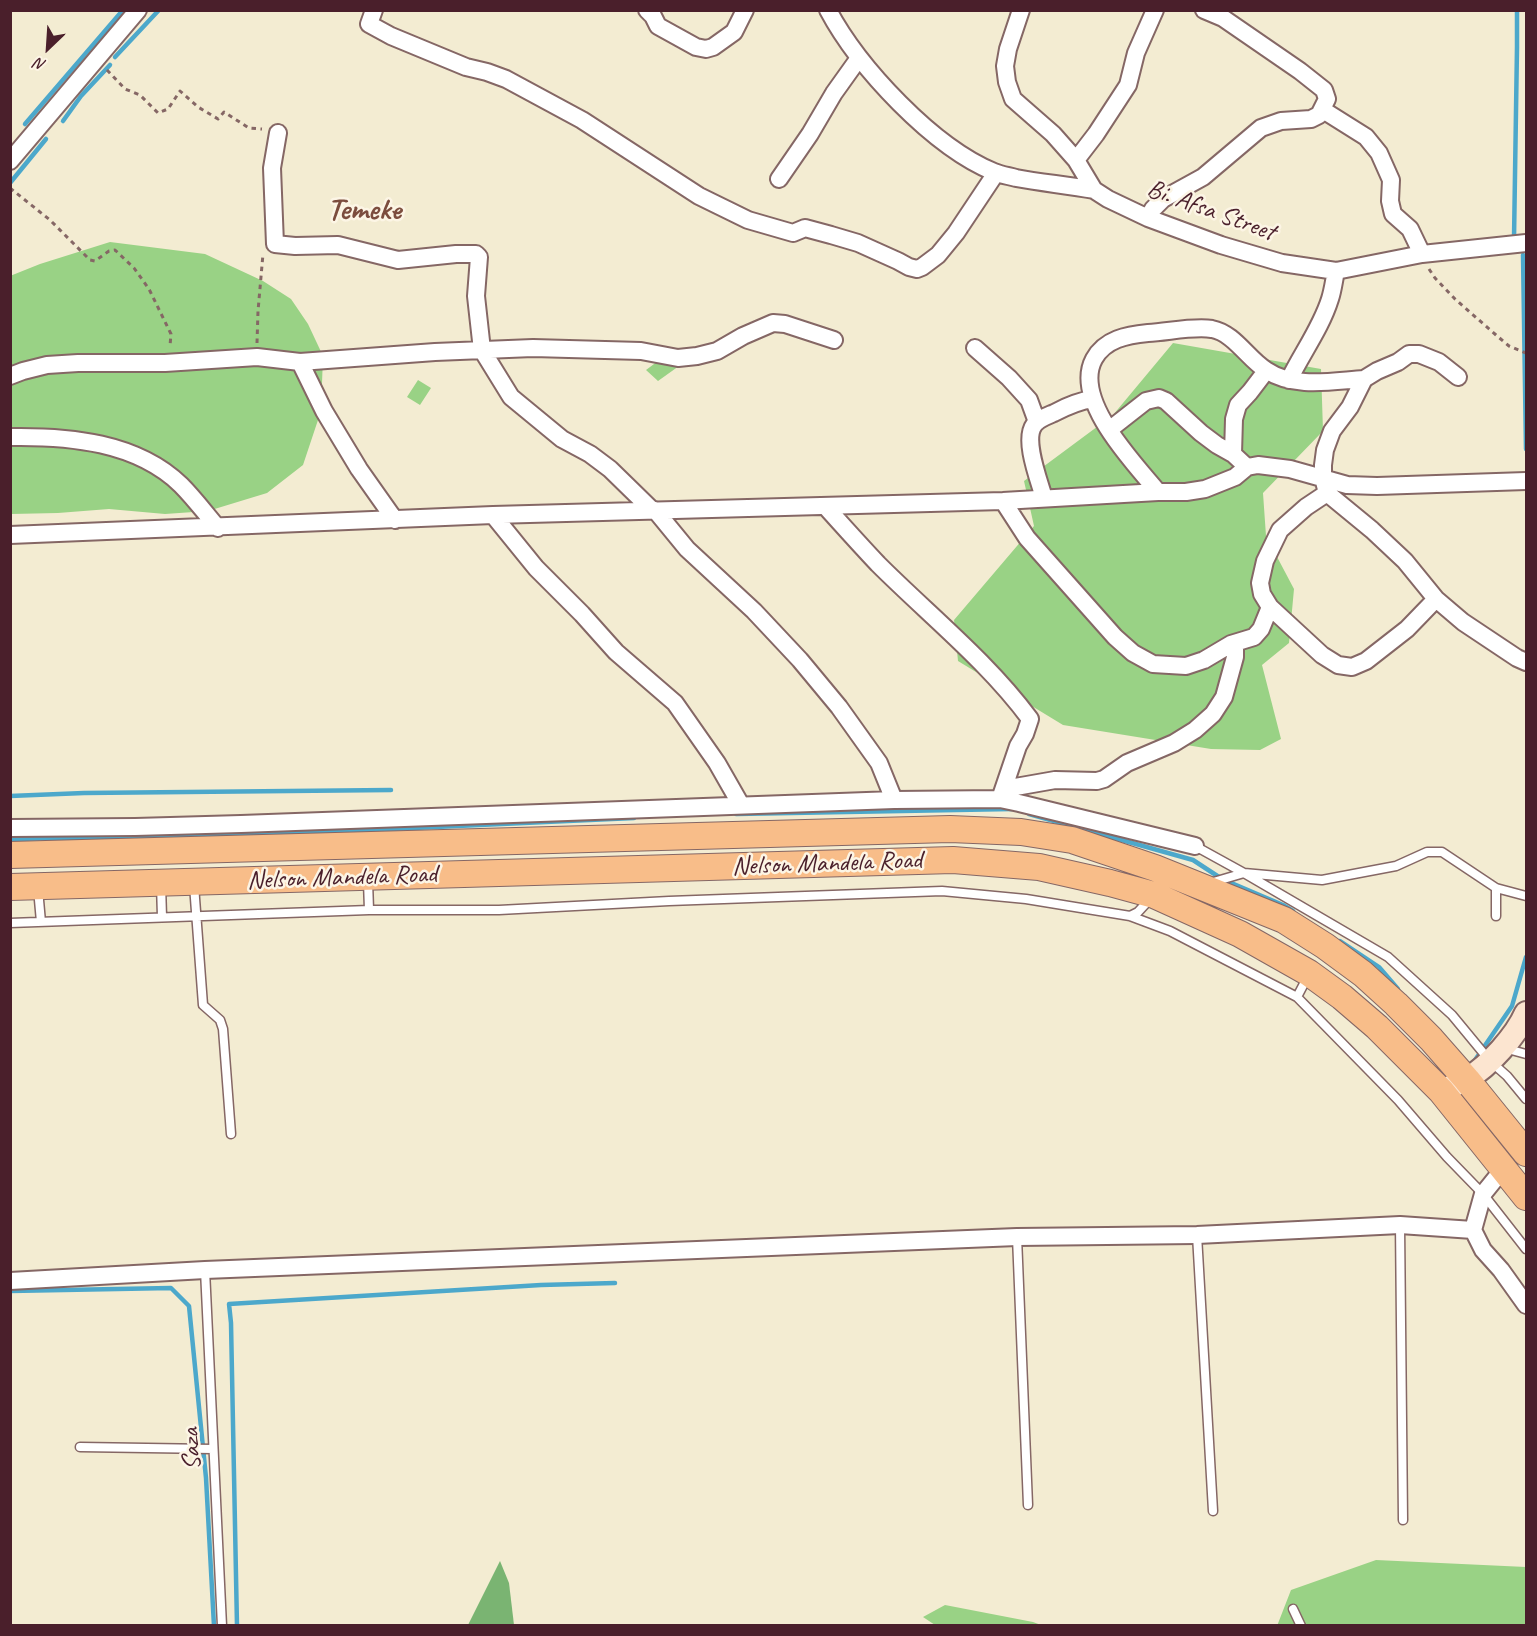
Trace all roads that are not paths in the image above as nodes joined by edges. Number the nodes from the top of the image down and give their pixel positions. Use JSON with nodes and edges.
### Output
{"nodes":[{"id":1,"x":138,"y":10,"type":"edge"},
{"id":2,"x":374,"y":10,"type":"edge"},
{"id":3,"x":647,"y":10,"type":"edge"},
{"id":4,"x":745,"y":10,"type":"edge"},
{"id":5,"x":828,"y":10,"type":"edge"},
{"id":6,"x":1021,"y":10,"type":"edge"},
{"id":7,"x":1155,"y":10,"type":"edge"},
{"id":8,"x":1204,"y":10,"type":"edge"},
{"id":9,"x":859,"y":58,"type":"junction"},
{"id":10,"x":1323,"y":110,"type":"junction"},
{"id":11,"x":278,"y":134,"type":"road end"},
{"id":12,"x":1076,"y":160,"type":"junction"},
{"id":13,"x":10,"y":161,"type":"edge"},
{"id":14,"x":996,"y":173,"type":"junction"},
{"id":15,"x":779,"y":179,"type":"dead end"},
{"id":16,"x":1094,"y":190,"type":"junction"},
{"id":17,"x":1148,"y":218,"type":"junction"},
{"id":18,"x":1527,"y":243,"type":"edge"},
{"id":19,"x":1422,"y":254,"type":"junction"},
{"id":20,"x":1336,"y":271,"type":"junction"},
{"id":21,"x":834,"y":340,"type":"dead end"},
{"id":22,"x":975,"y":348,"type":"dead end"},
{"id":23,"x":482,"y":350,"type":"junction"},
{"id":24,"x":300,"y":362,"type":"junction"},
{"id":25,"x":1266,"y":371,"type":"junction"},
{"id":26,"x":10,"y":376,"type":"edge"},
{"id":27,"x":1458,"y":377,"type":"dead end"},
{"id":28,"x":1364,"y":379,"type":"junction"},
{"id":29,"x":1289,"y":380,"type":"junction"},
{"id":30,"x":1093,"y":399,"type":"junction"},
{"id":31,"x":1037,"y":422,"type":"junction"},
{"id":32,"x":1109,"y":430,"type":"junction"},
{"id":33,"x":10,"y":437,"type":"edge"},
{"id":34,"x":1233,"y":454,"type":"junction"},
{"id":35,"x":1247,"y":467,"type":"junction"},
{"id":36,"x":1527,"y":481,"type":"edge"},
{"id":37,"x":1325,"y":486,"type":"junction"},
{"id":38,"x":1158,"y":492,"type":"junction"},
{"id":39,"x":1044,"y":498,"type":"junction"},
{"id":40,"x":1003,"y":501,"type":"junction"},
{"id":41,"x":825,"y":507,"type":"junction"},
{"id":42,"x":653,"y":510,"type":"junction"},
{"id":43,"x":493,"y":516,"type":"junction"},
{"id":44,"x":395,"y":520,"type":"junction"},
{"id":45,"x":218,"y":528,"type":"junction"},
{"id":46,"x":10,"y":535,"type":"edge"},
{"id":47,"x":1436,"y":599,"type":"junction"},
{"id":48,"x":1270,"y":607,"type":"junction"},
{"id":49,"x":1235,"y":643,"type":"junction"},
{"id":50,"x":1527,"y":662,"type":"edge"},
{"id":51,"x":1002,"y":794,"type":"junction"},
{"id":52,"x":894,"y":800,"type":"junction"},
{"id":53,"x":741,"y":805,"type":"junction"},
{"id":54,"x":10,"y":828,"type":"edge"},
{"id":55,"x":1195,"y":846,"type":"joint"},
{"id":56,"x":10,"y":855,"type":"edge"},
{"id":57,"x":1244,"y":873,"type":"junction"},
{"id":58,"x":368,"y":877,"type":"junction"},
{"id":59,"x":193,"y":882,"type":"junction"},
{"id":60,"x":161,"y":883,"type":"junction"},
{"id":61,"x":38,"y":886,"type":"junction"},
{"id":62,"x":1201,"y":886,"type":"junction"},
{"id":63,"x":10,"y":887,"type":"edge"},
{"id":64,"x":1496,"y":888,"type":"junction"},
{"id":65,"x":1154,"y":895,"type":"junction"},
{"id":66,"x":1527,"y":896,"type":"edge"},
{"id":67,"x":369,"y":910,"type":"junction"},
{"id":68,"x":196,"y":916,"type":"junction"},
{"id":69,"x":1130,"y":916,"type":"junction"},
{"id":70,"x":1496,"y":916,"type":"dead end"},
{"id":71,"x":162,"y":917,"type":"junction"},
{"id":72,"x":40,"y":922,"type":"junction"},
{"id":73,"x":10,"y":923,"type":"edge"},
{"id":74,"x":1309,"y":973,"type":"junction"},
{"id":75,"x":1297,"y":997,"type":"junction"},
{"id":76,"x":1527,"y":1012,"type":"edge"},
{"id":77,"x":1527,"y":1054,"type":"edge"},
{"id":78,"x":1496,"y":1055,"type":"junction"},
{"id":79,"x":1467,"y":1080,"type":"junction"},
{"id":80,"x":1441,"y":1091,"type":"junction"},
{"id":81,"x":1527,"y":1099,"type":"edge"},
{"id":82,"x":231,"y":1134,"type":"dead end"},
{"id":83,"x":1527,"y":1153,"type":"edge"},
{"id":84,"x":1504,"y":1168,"type":"junction"},
{"id":85,"x":1483,"y":1194,"type":"junction"},
{"id":86,"x":1527,"y":1197,"type":"edge"},
{"id":87,"x":1400,"y":1225,"type":"junction"},
{"id":88,"x":1473,"y":1230,"type":"junction"},
{"id":89,"x":1197,"y":1235,"type":"junction"},
{"id":90,"x":1017,"y":1237,"type":"junction"},
{"id":91,"x":1527,"y":1249,"type":"edge"},
{"id":92,"x":205,"y":1270,"type":"junction"},
{"id":93,"x":10,"y":1281,"type":"edge"},
{"id":94,"x":1527,"y":1305,"type":"edge"},
{"id":95,"x":80,"y":1447,"type":"dead end"},
{"id":96,"x":213,"y":1449,"type":"junction"},
{"id":97,"x":1028,"y":1505,"type":"dead end"},
{"id":98,"x":1213,"y":1510,"type":"dead end"},
{"id":99,"x":1403,"y":1520,"type":"dead end"},
{"id":100,"x":1293,"y":1609,"type":"dead end"},
{"id":101,"x":222,"y":1626,"type":"edge"},
{"id":102,"x":1301,"y":1626,"type":"edge"}],
"edges":[{"from":1,"to":13,"type":"street"},
{"from":2,"to":14,"type":"street"},
{"from":3,"to":4,"type":"street"},
{"from":5,"to":9,"type":"street"},
{"from":6,"to":12,"type":"street","name":"Bi. Afsa Street"},
{"from":7,"to":12,"type":"street"},
{"from":8,"to":10,"type":"street"},
{"from":9,"to":14,"type":"street"},
{"from":9,"to":15,"type":"street"},
{"from":10,"to":17,"type":"street"},
{"from":10,"to":19,"type":"street"},
{"from":11,"to":23,"type":"street"},
{"from":12,"to":16,"type":"street","name":"Bi. Afsa Street"},
{"from":14,"to":16,"type":"street"},
{"from":16,"to":17,"type":"street","name":"Bi. Afsa Street"},
{"from":17,"to":20,"type":"street","name":"Bi. Afsa Street"},
{"from":18,"to":19,"type":"street","name":"Bi. Afsa Street"},
{"from":19,"to":20,"type":"street","name":"Bi. Afsa Street"},
{"from":20,"to":29,"type":"street"},
{"from":21,"to":23,"type":"street"},
{"from":22,"to":31,"type":"street"},
{"from":23,"to":24,"type":"street"},
{"from":23,"to":42,"type":"street"},
{"from":24,"to":26,"type":"street"},
{"from":24,"to":44,"type":"street"},
{"from":25,"to":29,"type":"street"},
{"from":25,"to":30,"type":"street"},
{"from":25,"to":34,"type":"street"},
{"from":27,"to":28,"type":"street"},
{"from":28,"to":29,"type":"street"},
{"from":28,"to":37,"type":"street"},
{"from":30,"to":31,"type":"street"},
{"from":30,"to":32,"type":"street"},
{"from":31,"to":39,"type":"street"},
{"from":32,"to":34,"type":"street"},
{"from":32,"to":38,"type":"street"},
{"from":33,"to":45,"type":"street"},
{"from":34,"to":35,"type":"street"},
{"from":35,"to":37,"type":"street"},
{"from":35,"to":38,"type":"street"},
{"from":36,"to":37,"type":"street"},
{"from":37,"to":47,"type":"street"},
{"from":37,"to":48,"type":"street"},
{"from":38,"to":39,"type":"street"},
{"from":39,"to":40,"type":"street"},
{"from":40,"to":41,"type":"street"},
{"from":40,"to":49,"type":"street"},
{"from":41,"to":42,"type":"street"},
{"from":41,"to":51,"type":"street"},
{"from":42,"to":43,"type":"street"},
{"from":42,"to":52,"type":"street"},
{"from":43,"to":44,"type":"street"},
{"from":43,"to":53,"type":"street"},
{"from":44,"to":45,"type":"street"},
{"from":45,"to":46,"type":"street"},
{"from":47,"to":48,"type":"street"},
{"from":47,"to":50,"type":"street"},
{"from":48,"to":49,"type":"street"},
{"from":49,"to":51,"type":"street"},
{"from":51,"to":52,"type":"street"},
{"from":51,"to":55,"type":"street"},
{"from":52,"to":53,"type":"street"},
{"from":53,"to":54,"type":"street"},
{"from":55,"to":57,"type":"lane"},
{"from":56,"to":62,"type":"main road","name":"Nelson Mandela Road"},
{"from":57,"to":62,"type":"lane"},
{"from":57,"to":64,"type":"lane"},
{"from":57,"to":78,"type":"lane"},
{"from":58,"to":59,"type":"main road","name":"Nelson Mandela Road"},
{"from":58,"to":65,"type":"main road","name":"Nelson Mandela Road"},
{"from":58,"to":67,"type":"lane"},
{"from":59,"to":60,"type":"main road","name":"Nelson Mandela Road"},
{"from":59,"to":68,"type":"lane"},
{"from":60,"to":61,"type":"main road","name":"Nelson Mandela Road"},
{"from":60,"to":71,"type":"lane"},
{"from":61,"to":63,"type":"main road","name":"Nelson Mandela Road"},
{"from":61,"to":72,"type":"lane"},
{"from":62,"to":79,"type":"main road","name":"Nelson Mandela Road"},
{"from":64,"to":66,"type":"lane"},
{"from":64,"to":70,"type":"lane"},
{"from":65,"to":69,"type":"lane"},
{"from":65,"to":74,"type":"main road","name":"Nelson Mandela Road"},
{"from":67,"to":68,"type":"lane"},
{"from":67,"to":69,"type":"lane"},
{"from":68,"to":71,"type":"lane"},
{"from":68,"to":82,"type":"lane"},
{"from":69,"to":75,"type":"lane"},
{"from":71,"to":72,"type":"lane"},
{"from":72,"to":73,"type":"lane"},
{"from":74,"to":75,"type":"lane"},
{"from":74,"to":80,"type":"main road","name":"Nelson Mandela Road"},
{"from":75,"to":85,"type":"lane"},
{"from":76,"to":78,"type":"street"},
{"from":77,"to":78,"type":"lane"},
{"from":78,"to":79,"type":"street"},
{"from":78,"to":81,"type":"lane"},
{"from":79,"to":80,"type":"street"},
{"from":79,"to":83,"type":"main road","name":"Nelson Mandela Road"},
{"from":80,"to":84,"type":"main road","name":"Nelson Mandela Road"},
{"from":84,"to":85,"type":"street"},
{"from":84,"to":86,"type":"main road","name":"Nelson Mandela Road"},
{"from":85,"to":88,"type":"street"},
{"from":85,"to":91,"type":"lane"},
{"from":87,"to":88,"type":"street"},
{"from":87,"to":89,"type":"street"},
{"from":87,"to":99,"type":"lane"},
{"from":88,"to":94,"type":"street"},
{"from":89,"to":90,"type":"street"},
{"from":89,"to":98,"type":"lane"},
{"from":90,"to":92,"type":"street"},
{"from":90,"to":97,"type":"lane"},
{"from":92,"to":93,"type":"street"},
{"from":92,"to":96,"type":"lane","name":"Saza"},
{"from":95,"to":96,"type":"lane"},
{"from":96,"to":101,"type":"lane","name":"Saza"},
{"from":100,"to":102,"type":"lane"}]}
